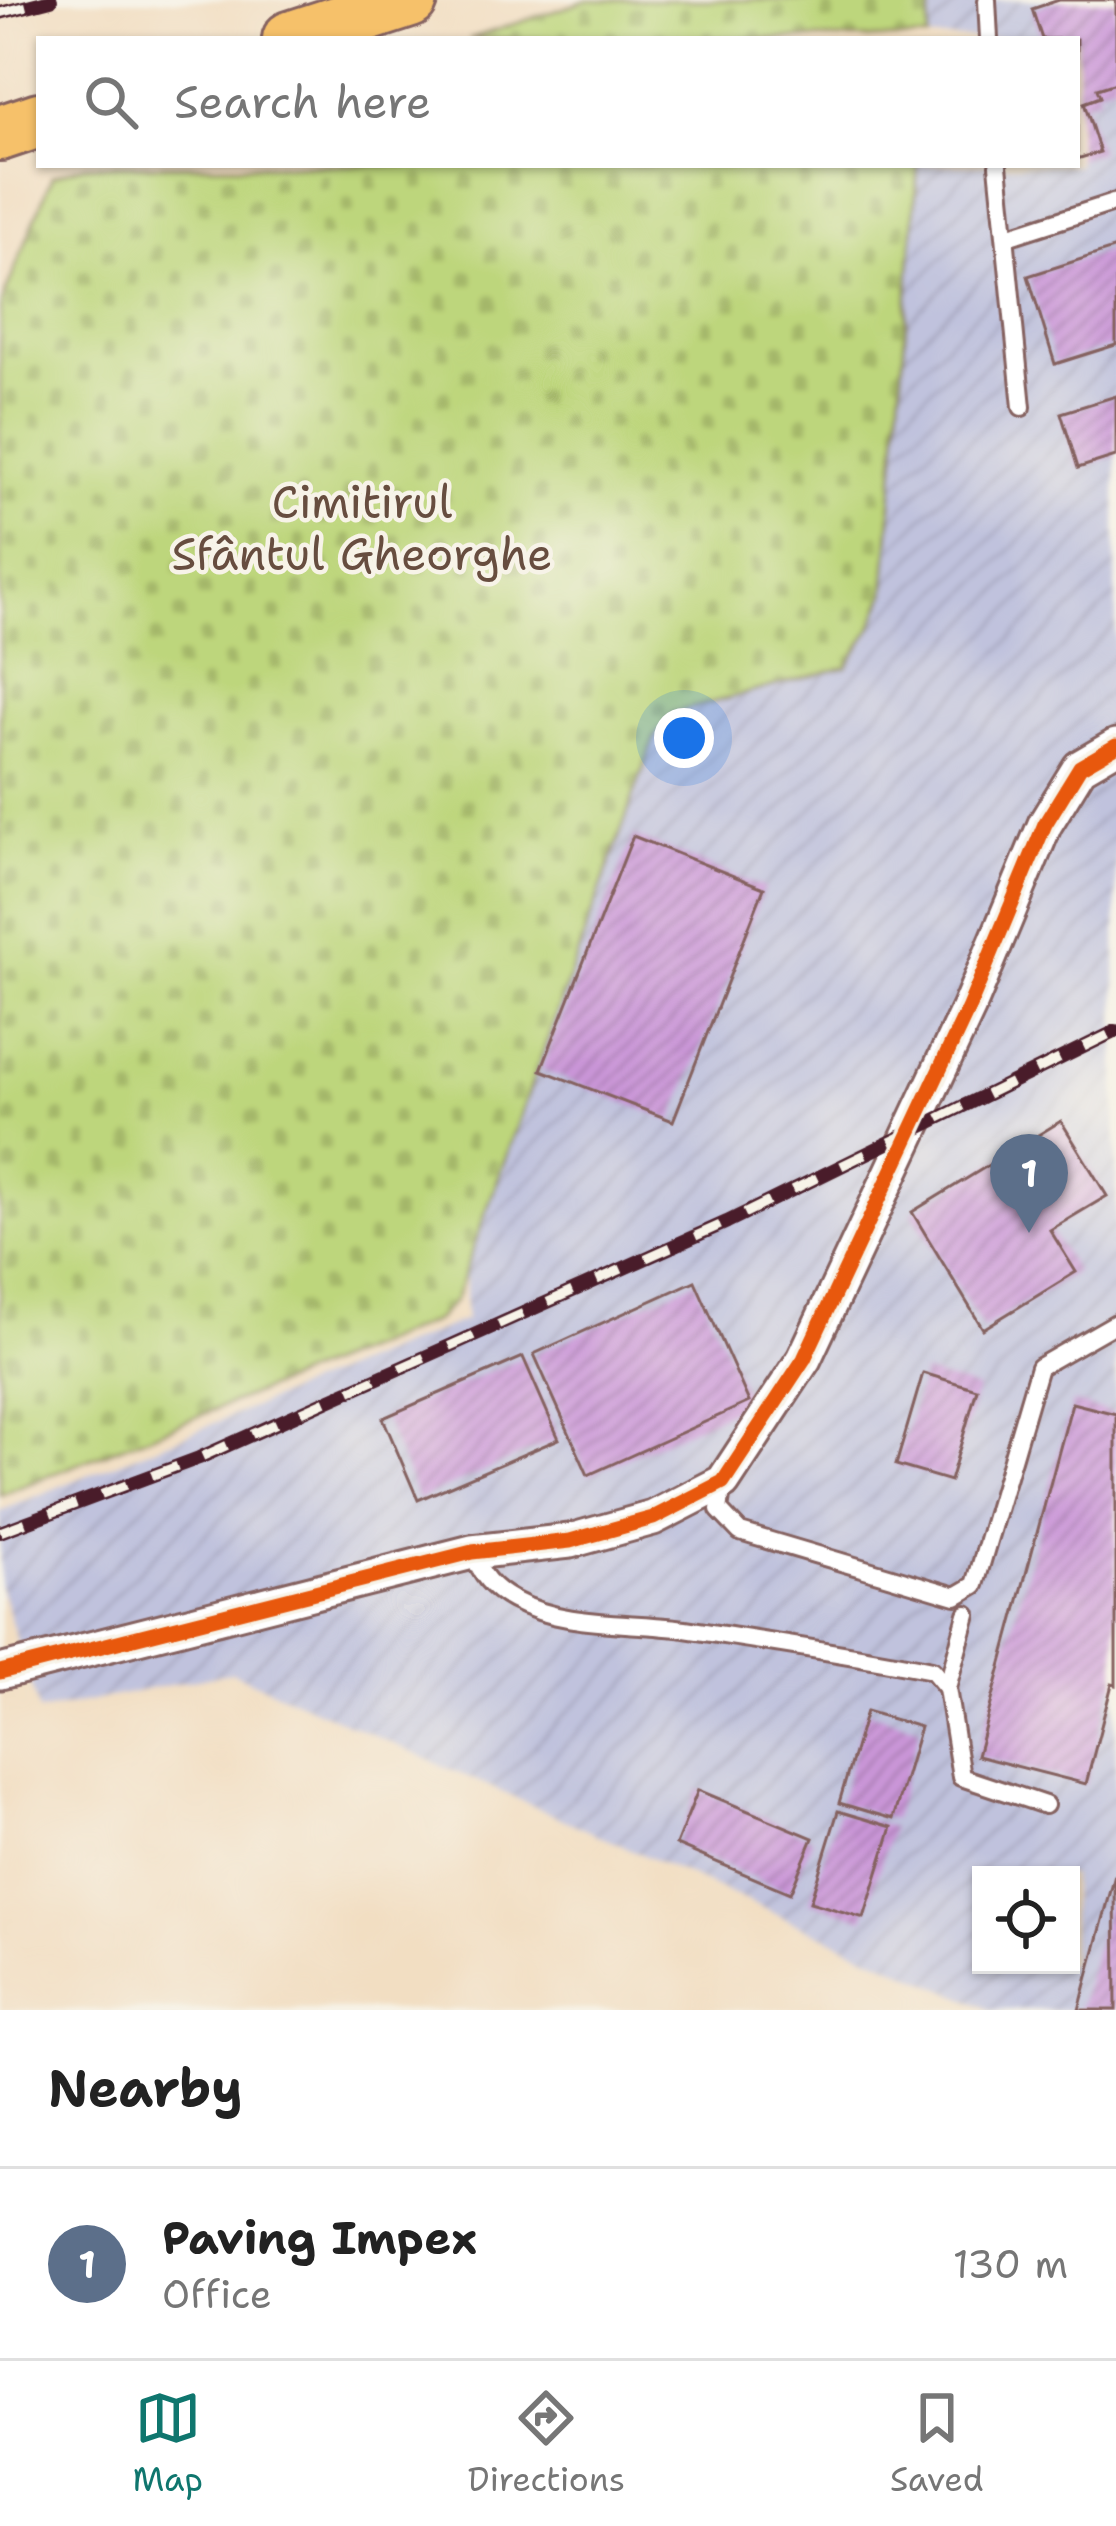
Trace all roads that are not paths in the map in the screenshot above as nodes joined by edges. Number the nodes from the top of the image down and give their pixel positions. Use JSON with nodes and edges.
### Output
{"nodes":[{"id":1,"x":410,"y":0,"type":"edge"},
{"id":2,"x":987,"y":0,"type":"edge"},
{"id":3,"x":299,"y":36,"type":"edge"},
{"id":4,"x":989,"y":36,"type":"edge"},
{"id":5,"x":36,"y":121,"type":"edge"},
{"id":6,"x":0,"y":133,"type":"edge"},
{"id":7,"x":998,"y":168,"type":"edge"},
{"id":8,"x":1116,"y":202,"type":"edge"},
{"id":9,"x":1007,"y":237,"type":"junction"},
{"id":10,"x":1022,"y":407,"type":"dead end"},
{"id":11,"x":1116,"y":746,"type":"edge"},
{"id":12,"x":1116,"y":1323,"type":"edge"},
{"id":13,"x":723,"y":1482,"type":"junction"},
{"id":14,"x":472,"y":1552,"type":"junction"},
{"id":15,"x":975,"y":1585,"type":"junction"},
{"id":16,"x":956,"y":1596,"type":"junction"},
{"id":17,"x":967,"y":1614,"type":"junction"},
{"id":18,"x":957,"y":1651,"type":"junction"},
{"id":19,"x":932,"y":1670,"type":"junction"},
{"id":20,"x":0,"y":1672,"type":"edge"},
{"id":21,"x":946,"y":1688,"type":"junction"},
{"id":22,"x":1045,"y":1805,"type":"dead end"}],
"edges":[{"from":1,"to":3,"type":"main road"},
{"from":2,"to":4,"type":"lane"},
{"from":5,"to":6,"type":"main road"},
{"from":7,"to":9,"type":"lane"},
{"from":8,"to":9,"type":"lane"},
{"from":9,"to":10,"type":"lane"},
{"from":11,"to":13,"type":"street"},
{"from":12,"to":15,"type":"lane"},
{"from":13,"to":14,"type":"street"},
{"from":13,"to":16,"type":"lane"},
{"from":14,"to":19,"type":"lane"},
{"from":14,"to":20,"type":"street"},
{"from":15,"to":16,"type":"lane"},
{"from":15,"to":17,"type":"lane"},
{"from":16,"to":17,"type":"lane"},
{"from":17,"to":18,"type":"lane"},
{"from":18,"to":19,"type":"lane"},
{"from":18,"to":21,"type":"lane"},
{"from":19,"to":21,"type":"lane"},
{"from":21,"to":22,"type":"lane"}]}
